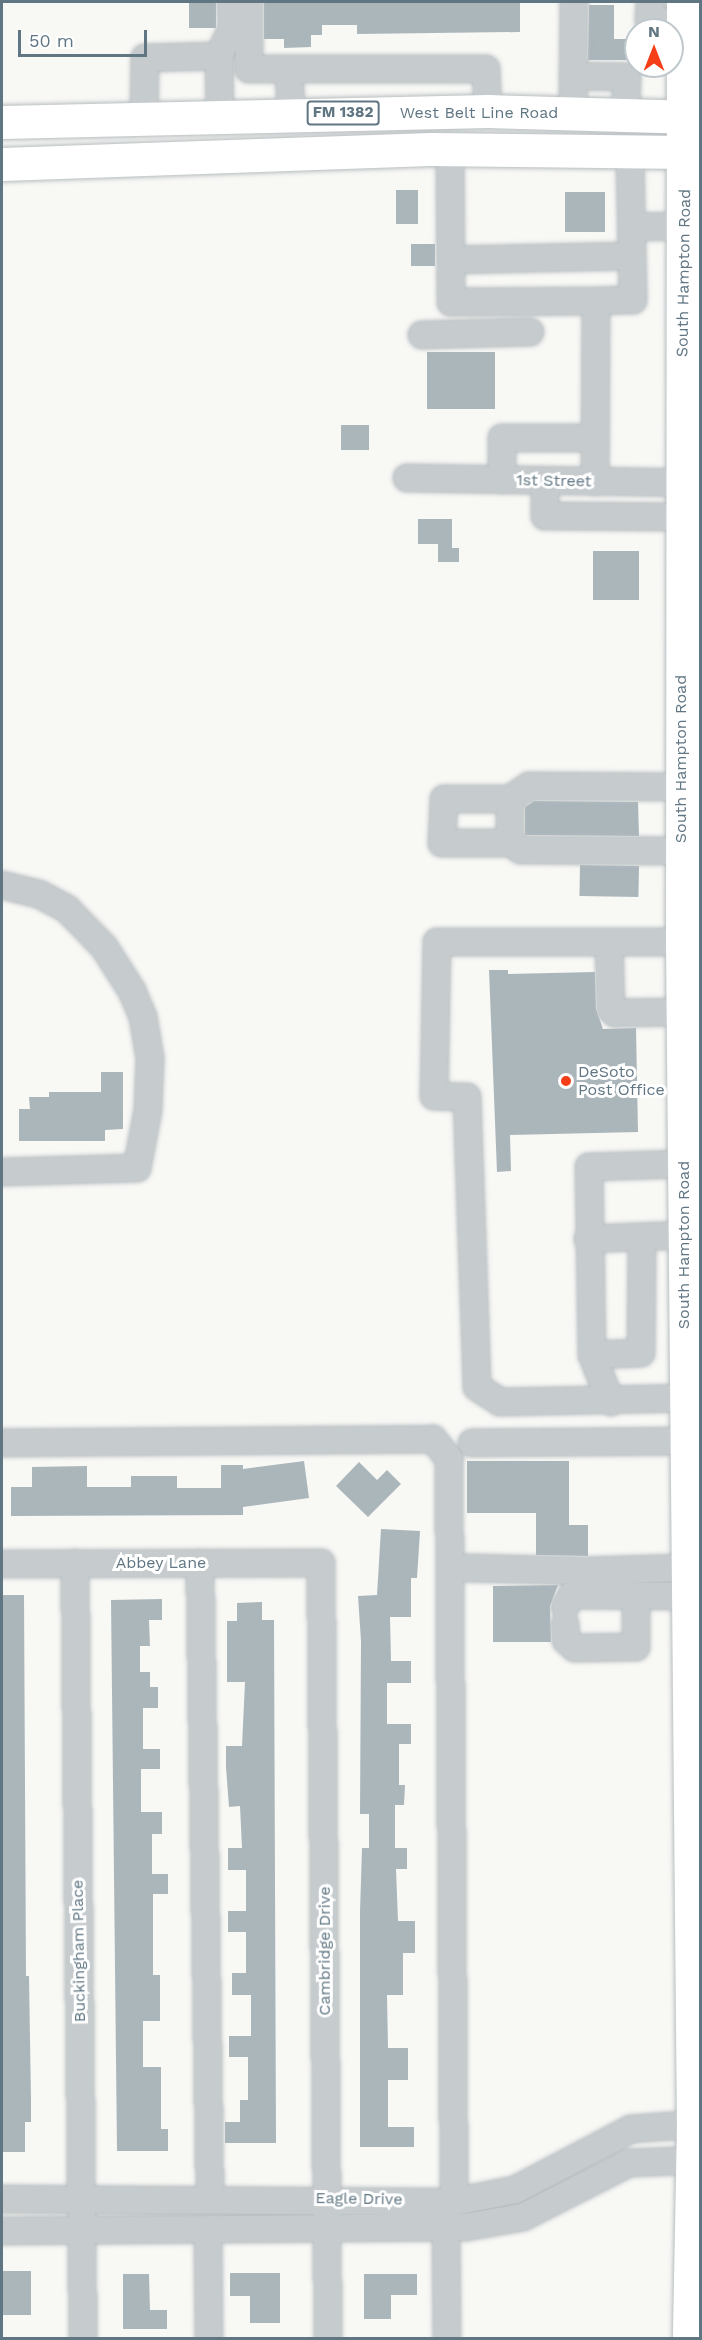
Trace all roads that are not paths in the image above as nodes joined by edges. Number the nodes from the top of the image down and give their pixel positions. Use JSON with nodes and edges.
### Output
{"nodes":[{"id":1,"x":231,"y":2,"type":"edge"},
{"id":2,"x":249,"y":2,"type":"edge"},
{"id":3,"x":574,"y":2,"type":"edge"},
{"id":4,"x":650,"y":2,"type":"edge"},
{"id":5,"x":684,"y":12,"type":"edge"},
{"id":6,"x":219,"y":56,"type":"junction"},
{"id":7,"x":289,"y":69,"type":"junction"},
{"id":8,"x":573,"y":76,"type":"junction"},
{"id":9,"x":488,"y":111,"type":"junction"},
{"id":10,"x":291,"y":113,"type":"junction"},
{"id":11,"x":573,"y":113,"type":"junction"},
{"id":12,"x":626,"y":115,"type":"junction"},
{"id":13,"x":220,"y":117,"type":"junction"},
{"id":14,"x":144,"y":119,"type":"junction"},
{"id":15,"x":2,"y":122,"type":"edge"},
{"id":16,"x":693,"y":135,"type":"edge"},
{"id":17,"x":450,"y":150,"type":"junction"},
{"id":18,"x":630,"y":151,"type":"junction"},
{"id":19,"x":2,"y":164,"type":"edge"},
{"id":20,"x":684,"y":226,"type":"junction"},
{"id":21,"x":632,"y":227,"type":"junction"},
{"id":22,"x":632,"y":256,"type":"junction"},
{"id":23,"x":451,"y":260,"type":"junction"},
{"id":24,"x":451,"y":302,"type":"junction"},
{"id":25,"x":596,"y":302,"type":"junction"},
{"id":26,"x":530,"y":332,"type":"dead end"},
{"id":27,"x":452,"y":334,"type":"junction"},
{"id":28,"x":422,"y":335,"type":"dead end"},
{"id":29,"x":595,"y":438,"type":"junction"},
{"id":30,"x":407,"y":478,"type":"dead end"},
{"id":31,"x":502,"y":480,"type":"junction"},
{"id":32,"x":545,"y":481,"type":"junction"},
{"id":33,"x":595,"y":482,"type":"junction"},
{"id":34,"x":691,"y":483,"type":"edge"},
{"id":35,"x":681,"y":517,"type":"junction"},
{"id":36,"x":691,"y":788,"type":"edge"},
{"id":37,"x":510,"y":799,"type":"junction"},
{"id":38,"x":510,"y":843,"type":"junction"},
{"id":39,"x":681,"y":851,"type":"junction"},
{"id":40,"x":2,"y":885,"type":"edge"},
{"id":41,"x":691,"y":941,"type":"edge"},
{"id":42,"x":609,"y":942,"type":"junction"},
{"id":43,"x":682,"y":1012,"type":"junction"},
{"id":44,"x":683,"y":1164,"type":"junction"},
{"id":45,"x":2,"y":1172,"type":"edge"},
{"id":46,"x":692,"y":1235,"type":"edge"},
{"id":47,"x":642,"y":1237,"type":"junction"},
{"id":48,"x":588,"y":1239,"type":"junction"},
{"id":49,"x":592,"y":1355,"type":"junction"},
{"id":50,"x":693,"y":1398,"type":"edge"},
{"id":51,"x":611,"y":1402,"type":"junction"},
{"id":52,"x":685,"y":1441,"type":"junction"},
{"id":53,"x":2,"y":1443,"type":"edge"},
{"id":54,"x":472,"y":1443,"type":"dead end"},
{"id":55,"x":75,"y":1563,"type":"junction"},
{"id":56,"x":200,"y":1563,"type":"junction"},
{"id":57,"x":321,"y":1563,"type":"joint"},
{"id":58,"x":2,"y":1564,"type":"edge"},
{"id":59,"x":468,"y":1568,"type":"dead end"},
{"id":60,"x":686,"y":1582,"type":"junction"},
{"id":61,"x":636,"y":1596,"type":"junction"},
{"id":62,"x":694,"y":1776,"type":"edge"},
{"id":63,"x":697,"y":2124,"type":"edge"},
{"id":64,"x":697,"y":2160,"type":"edge"},
{"id":65,"x":83,"y":2198,"type":"junction"},
{"id":66,"x":210,"y":2198,"type":"junction"},
{"id":67,"x":327,"y":2198,"type":"junction"},
{"id":68,"x":2,"y":2199,"type":"edge"},
{"id":69,"x":454,"y":2202,"type":"junction"},
{"id":70,"x":446,"y":2227,"type":"junction"},
{"id":71,"x":327,"y":2228,"type":"junction"},
{"id":72,"x":208,"y":2229,"type":"junction"},
{"id":73,"x":83,"y":2230,"type":"junction"},
{"id":74,"x":2,"y":2231,"type":"edge"},
{"id":75,"x":83,"y":2338,"type":"edge"},
{"id":76,"x":209,"y":2338,"type":"edge"},
{"id":77,"x":328,"y":2338,"type":"edge"},
{"id":78,"x":447,"y":2338,"type":"edge"},
{"id":79,"x":689,"y":2338,"type":"edge"}],
"edges":[{"from":1,"to":6,"type":"street"},
{"from":2,"to":7,"type":"street"},
{"from":3,"to":8,"type":"street"},
{"from":4,"to":5,"type":"street"},
{"from":5,"to":16,"type":"main road","name":"South Hampton Road"},
{"from":6,"to":13,"type":"street"},
{"from":6,"to":14,"type":"street"},
{"from":7,"to":9,"type":"street"},
{"from":7,"to":10,"type":"street"},
{"from":8,"to":11,"type":"street"},
{"from":8,"to":12,"type":"street"},
{"from":9,"to":10,"type":"main road","name":"West Belt Line Road","number":"FM 1382"},
{"from":9,"to":11,"type":"main road","name":"West Belt Line Road","number":"FM 1382"},
{"from":10,"to":13,"type":"main road","name":"West Belt Line Road","number":"FM 1382"},
{"from":11,"to":12,"type":"main road","name":"West Belt Line Road","number":"FM 1382"},
{"from":12,"to":16,"type":"main road","name":"West Belt Line Road","number":"FM 1382"},
{"from":13,"to":14,"type":"main road","name":"West Belt Line Road","number":"FM 1382"},
{"from":14,"to":15,"type":"main road","name":"West Belt Line Road","number":"FM 1382"},
{"from":16,"to":18,"type":"main road"},
{"from":16,"to":20,"type":"main road","name":"South Hampton Road"},
{"from":17,"to":18,"type":"main road"},
{"from":17,"to":19,"type":"main road"},
{"from":17,"to":23,"type":"street"},
{"from":18,"to":21,"type":"street"},
{"from":20,"to":21,"type":"street"},
{"from":20,"to":34,"type":"main road","name":"South Hampton Road"},
{"from":21,"to":22,"type":"street"},
{"from":22,"to":23,"type":"street"},
{"from":22,"to":25,"type":"street"},
{"from":23,"to":24,"type":"street"},
{"from":24,"to":25,"type":"street"},
{"from":24,"to":27,"type":"street"},
{"from":25,"to":29,"type":"street"},
{"from":26,"to":27,"type":"street"},
{"from":27,"to":28,"type":"street"},
{"from":29,"to":31,"type":"street"},
{"from":29,"to":33,"type":"street"},
{"from":30,"to":31,"type":"street","name":"1st Street"},
{"from":31,"to":32,"type":"street","name":"1st Street"},
{"from":32,"to":33,"type":"street","name":"1st Street"},
{"from":32,"to":35,"type":"street"},
{"from":33,"to":34,"type":"street","name":"1st Street"},
{"from":34,"to":35,"type":"main road","name":"South Hampton Road"},
{"from":35,"to":36,"type":"main road","name":"South Hampton Road"},
{"from":36,"to":37,"type":"street"},
{"from":36,"to":39,"type":"main road","name":"South Hampton Road"},
{"from":37,"to":38,"type":"street"},
{"from":37,"to":38,"type":"street"},
{"from":38,"to":39,"type":"street"},
{"from":39,"to":41,"type":"main road","name":"South Hampton Road"},
{"from":40,"to":45,"type":"street"},
{"from":41,"to":42,"type":"street"},
{"from":41,"to":43,"type":"main road","name":"South Hampton Road"},
{"from":42,"to":43,"type":"street"},
{"from":42,"to":51,"type":"street"},
{"from":43,"to":44,"type":"main road","name":"South Hampton Road"},
{"from":44,"to":46,"type":"main road","name":"South Hampton Road"},
{"from":44,"to":48,"type":"street"},
{"from":46,"to":47,"type":"street"},
{"from":46,"to":50,"type":"main road","name":"South Hampton Road"},
{"from":47,"to":48,"type":"street"},
{"from":47,"to":49,"type":"street"},
{"from":48,"to":49,"type":"street"},
{"from":49,"to":51,"type":"street"},
{"from":50,"to":51,"type":"street"},
{"from":50,"to":52,"type":"main road","name":"South Hampton Road"},
{"from":52,"to":54,"type":"street"},
{"from":52,"to":60,"type":"main road","name":"South Hampton Road"},
{"from":53,"to":69,"type":"street"},
{"from":55,"to":56,"type":"street","name":"Abbey Lane"},
{"from":55,"to":58,"type":"street","name":"Abbey Lane"},
{"from":55,"to":65,"type":"street","name":"Buckingham Place"},
{"from":56,"to":57,"type":"street","name":"Abbey Lane"},
{"from":56,"to":66,"type":"street"},
{"from":57,"to":67,"type":"street","name":"Cambridge Drive"},
{"from":59,"to":60,"type":"street"},
{"from":60,"to":61,"type":"street"},
{"from":60,"to":62,"type":"main road","name":"South Hampton Road"},
{"from":61,"to":61,"type":"street"},
{"from":62,"to":63,"type":"main road","name":"South Hampton Road"},
{"from":63,"to":64,"type":"main road","name":"South Hampton Road"},
{"from":63,"to":69,"type":"street","name":"Eagle Drive"},
{"from":64,"to":70,"type":"street","name":"Eagle Drive"},
{"from":64,"to":79,"type":"main road","name":"South Hampton Road"},
{"from":65,"to":66,"type":"street","name":"Eagle Drive"},
{"from":65,"to":68,"type":"street","name":"Eagle Drive"},
{"from":65,"to":73,"type":"street","name":"Buckingham Place"},
{"from":66,"to":67,"type":"street","name":"Eagle Drive"},
{"from":67,"to":69,"type":"street","name":"Eagle Drive"},
{"from":67,"to":71,"type":"street","name":"Cambridge Drive"},
{"from":70,"to":71,"type":"street","name":"Eagle Drive"},
{"from":70,"to":78,"type":"street"},
{"from":71,"to":72,"type":"street","name":"Eagle Drive"},
{"from":71,"to":77,"type":"street","name":"Cambridge Drive"},
{"from":72,"to":73,"type":"street","name":"Eagle Drive"},
{"from":72,"to":76,"type":"street"},
{"from":73,"to":74,"type":"street","name":"Eagle Drive"},
{"from":73,"to":75,"type":"street","name":"Buckingham Place"}]}
